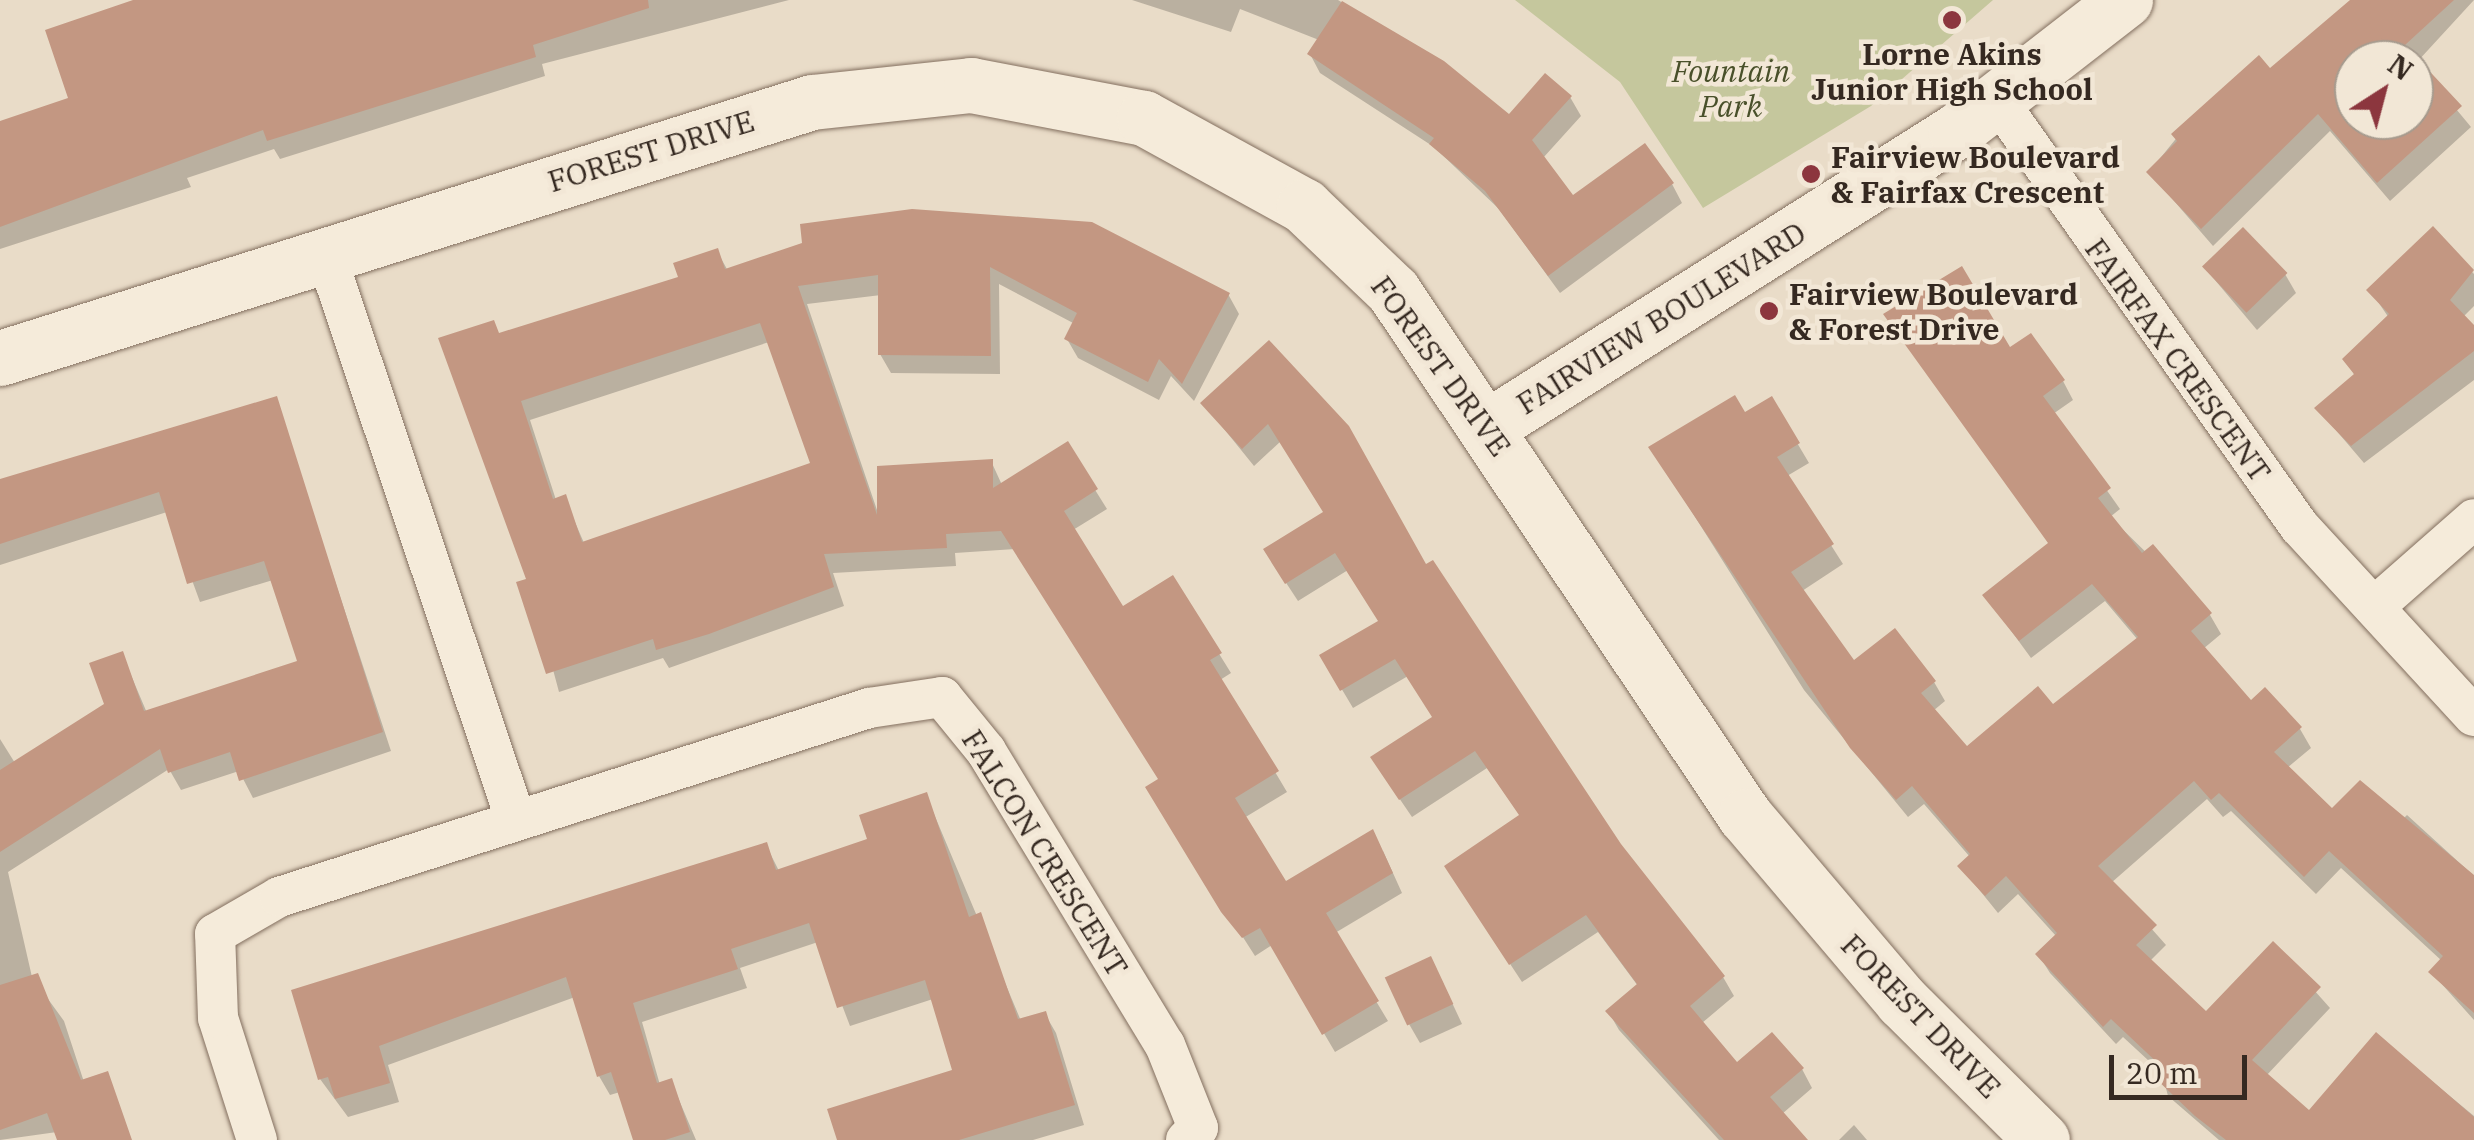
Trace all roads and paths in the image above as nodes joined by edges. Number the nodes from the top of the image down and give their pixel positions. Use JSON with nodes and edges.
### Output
{"nodes":[{"id":1,"x":2125,"y":0,"type":"edge"},
{"id":2,"x":1998,"y":101,"type":"junction"},
{"id":3,"x":325,"y":252,"type":"junction"},
{"id":4,"x":0,"y":358,"type":"edge"},
{"id":5,"x":1490,"y":426,"type":"junction"},
{"id":6,"x":2474,"y":519,"type":"edge"},
{"id":7,"x":2374,"y":607,"type":"junction"},
{"id":8,"x":2474,"y":716,"type":"edge"},
{"id":9,"x":516,"y":821,"type":"junction"},
{"id":10,"x":256,"y":1140,"type":"edge"},
{"id":11,"x":1186,"y":1140,"type":"edge"},
{"id":12,"x":2042,"y":1140,"type":"edge"}],
"edges":[{"from":1,"to":2,"type":"street","name":"FAIRVIEW BOULEVARD"},
{"from":2,"to":5,"type":"street","name":"FAIRVIEW BOULEVARD"},
{"from":2,"to":7,"type":"street","name":"FAIRFAX CRESCENT"},
{"from":3,"to":4,"type":"street","name":"FOREST DRIVE"},
{"from":3,"to":5,"type":"street","name":"FOREST DRIVE"},
{"from":3,"to":9,"type":"street"},
{"from":5,"to":12,"type":"street","name":"FOREST DRIVE"},
{"from":6,"to":7,"type":"street"},
{"from":7,"to":8,"type":"street","name":"FAIRFAX CRESCENT"},
{"from":9,"to":10,"type":"street","name":"FALCON CRESCENT"},
{"from":9,"to":11,"type":"street","name":"FALCON CRESCENT"}]}
